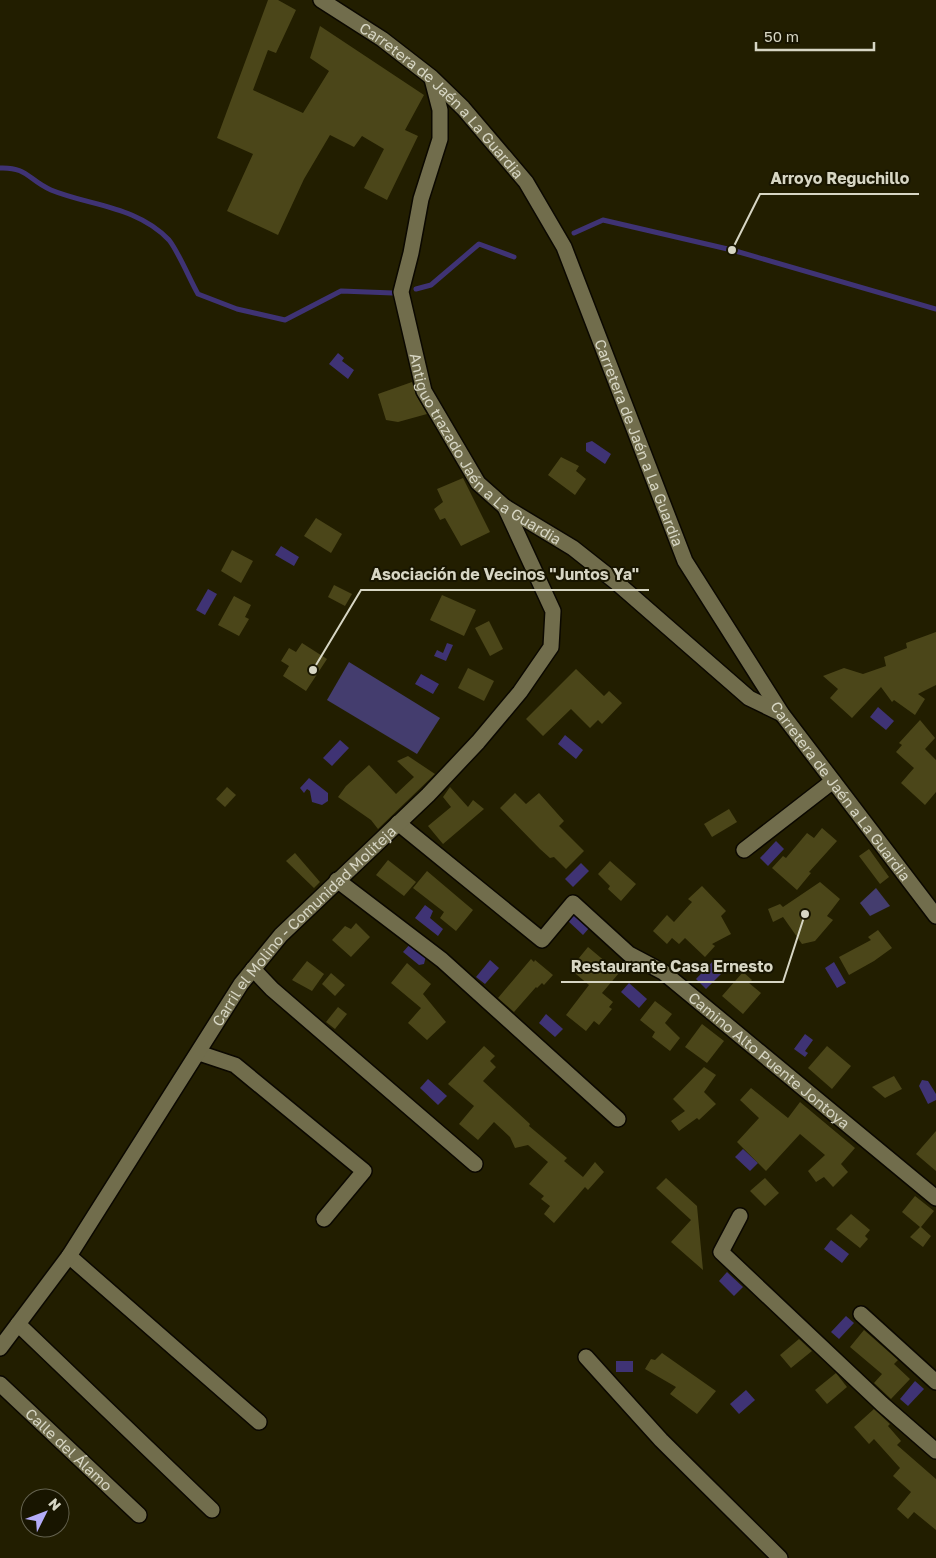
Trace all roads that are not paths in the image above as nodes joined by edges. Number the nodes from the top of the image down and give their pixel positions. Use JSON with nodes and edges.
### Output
{"nodes":[{"id":1,"x":322,"y":0,"type":"edge"},
{"id":2,"x":431,"y":77,"type":"junction"},
{"id":3,"x":505,"y":507,"type":"junction"},
{"id":4,"x":782,"y":714,"type":"junction"},
{"id":5,"x":833,"y":781,"type":"junction"},
{"id":6,"x":398,"y":823,"type":"junction"},
{"id":7,"x":744,"y":850,"type":"dead end"},
{"id":8,"x":337,"y":880,"type":"junction"},
{"id":9,"x":936,"y":916,"type":"edge"},
{"id":10,"x":253,"y":969,"type":"junction"},
{"id":11,"x":199,"y":1053,"type":"junction"},
{"id":12,"x":618,"y":1119,"type":"dead end"},
{"id":13,"x":476,"y":1164,"type":"dead end"},
{"id":14,"x":936,"y":1198,"type":"edge"},
{"id":15,"x":740,"y":1216,"type":"dead end"},
{"id":16,"x":324,"y":1219,"type":"dead end"},
{"id":17,"x":69,"y":1256,"type":"junction"},
{"id":18,"x":861,"y":1314,"type":"dead end"},
{"id":19,"x":18,"y":1324,"type":"junction"},
{"id":20,"x":0,"y":1348,"type":"edge"},
{"id":21,"x":586,"y":1357,"type":"dead end"},
{"id":22,"x":936,"y":1382,"type":"edge"},
{"id":23,"x":0,"y":1384,"type":"edge"},
{"id":24,"x":259,"y":1422,"type":"dead end"},
{"id":25,"x":936,"y":1451,"type":"edge"},
{"id":26,"x":212,"y":1510,"type":"dead end"},
{"id":27,"x":139,"y":1515,"type":"dead end"},
{"id":28,"x":780,"y":1558,"type":"edge"}],
"edges":[{"from":1,"to":2,"type":"street","name":"Carretera de Jaén a La Guardia"},
{"from":2,"to":3,"type":"street","name":"Antiguo trazado Jaén a La Guardia"},
{"from":2,"to":4,"type":"street","name":"Carretera de Jaén a La Guardia"},
{"from":3,"to":4,"type":"street","name":"Antiguo trazado Jaén a La Guardia"},
{"from":3,"to":6,"type":"street","name":"Carril el Molino - Comunidad Moliteja"},
{"from":4,"to":5,"type":"street","name":"Carretera de Jaén a La Guardia"},
{"from":5,"to":7,"type":"street"},
{"from":5,"to":9,"type":"street","name":"Carretera de Jaén a La Guardia"},
{"from":6,"to":8,"type":"street","name":"Carril el Molino - Comunidad Moliteja"},
{"from":6,"to":14,"type":"street","name":"Camino Alto Puente Jontoya"},
{"from":8,"to":10,"type":"street","name":"Carril el Molino - Comunidad Moliteja"},
{"from":8,"to":12,"type":"street"},
{"from":10,"to":11,"type":"street","name":"Carril el Molino - Comunidad Moliteja"},
{"from":10,"to":13,"type":"street"},
{"from":11,"to":16,"type":"street"},
{"from":11,"to":17,"type":"street","name":"Carril el Molino - Comunidad Moliteja"},
{"from":15,"to":25,"type":"street"},
{"from":17,"to":19,"type":"street","name":"Carril el Molino - Comunidad Moliteja"},
{"from":17,"to":24,"type":"street"},
{"from":18,"to":22,"type":"street"},
{"from":19,"to":20,"type":"street","name":"Carril el Molino - Comunidad Moliteja"},
{"from":19,"to":26,"type":"street"},
{"from":21,"to":28,"type":"street"},
{"from":23,"to":27,"type":"street","name":"Calle del Álamo"}]}
